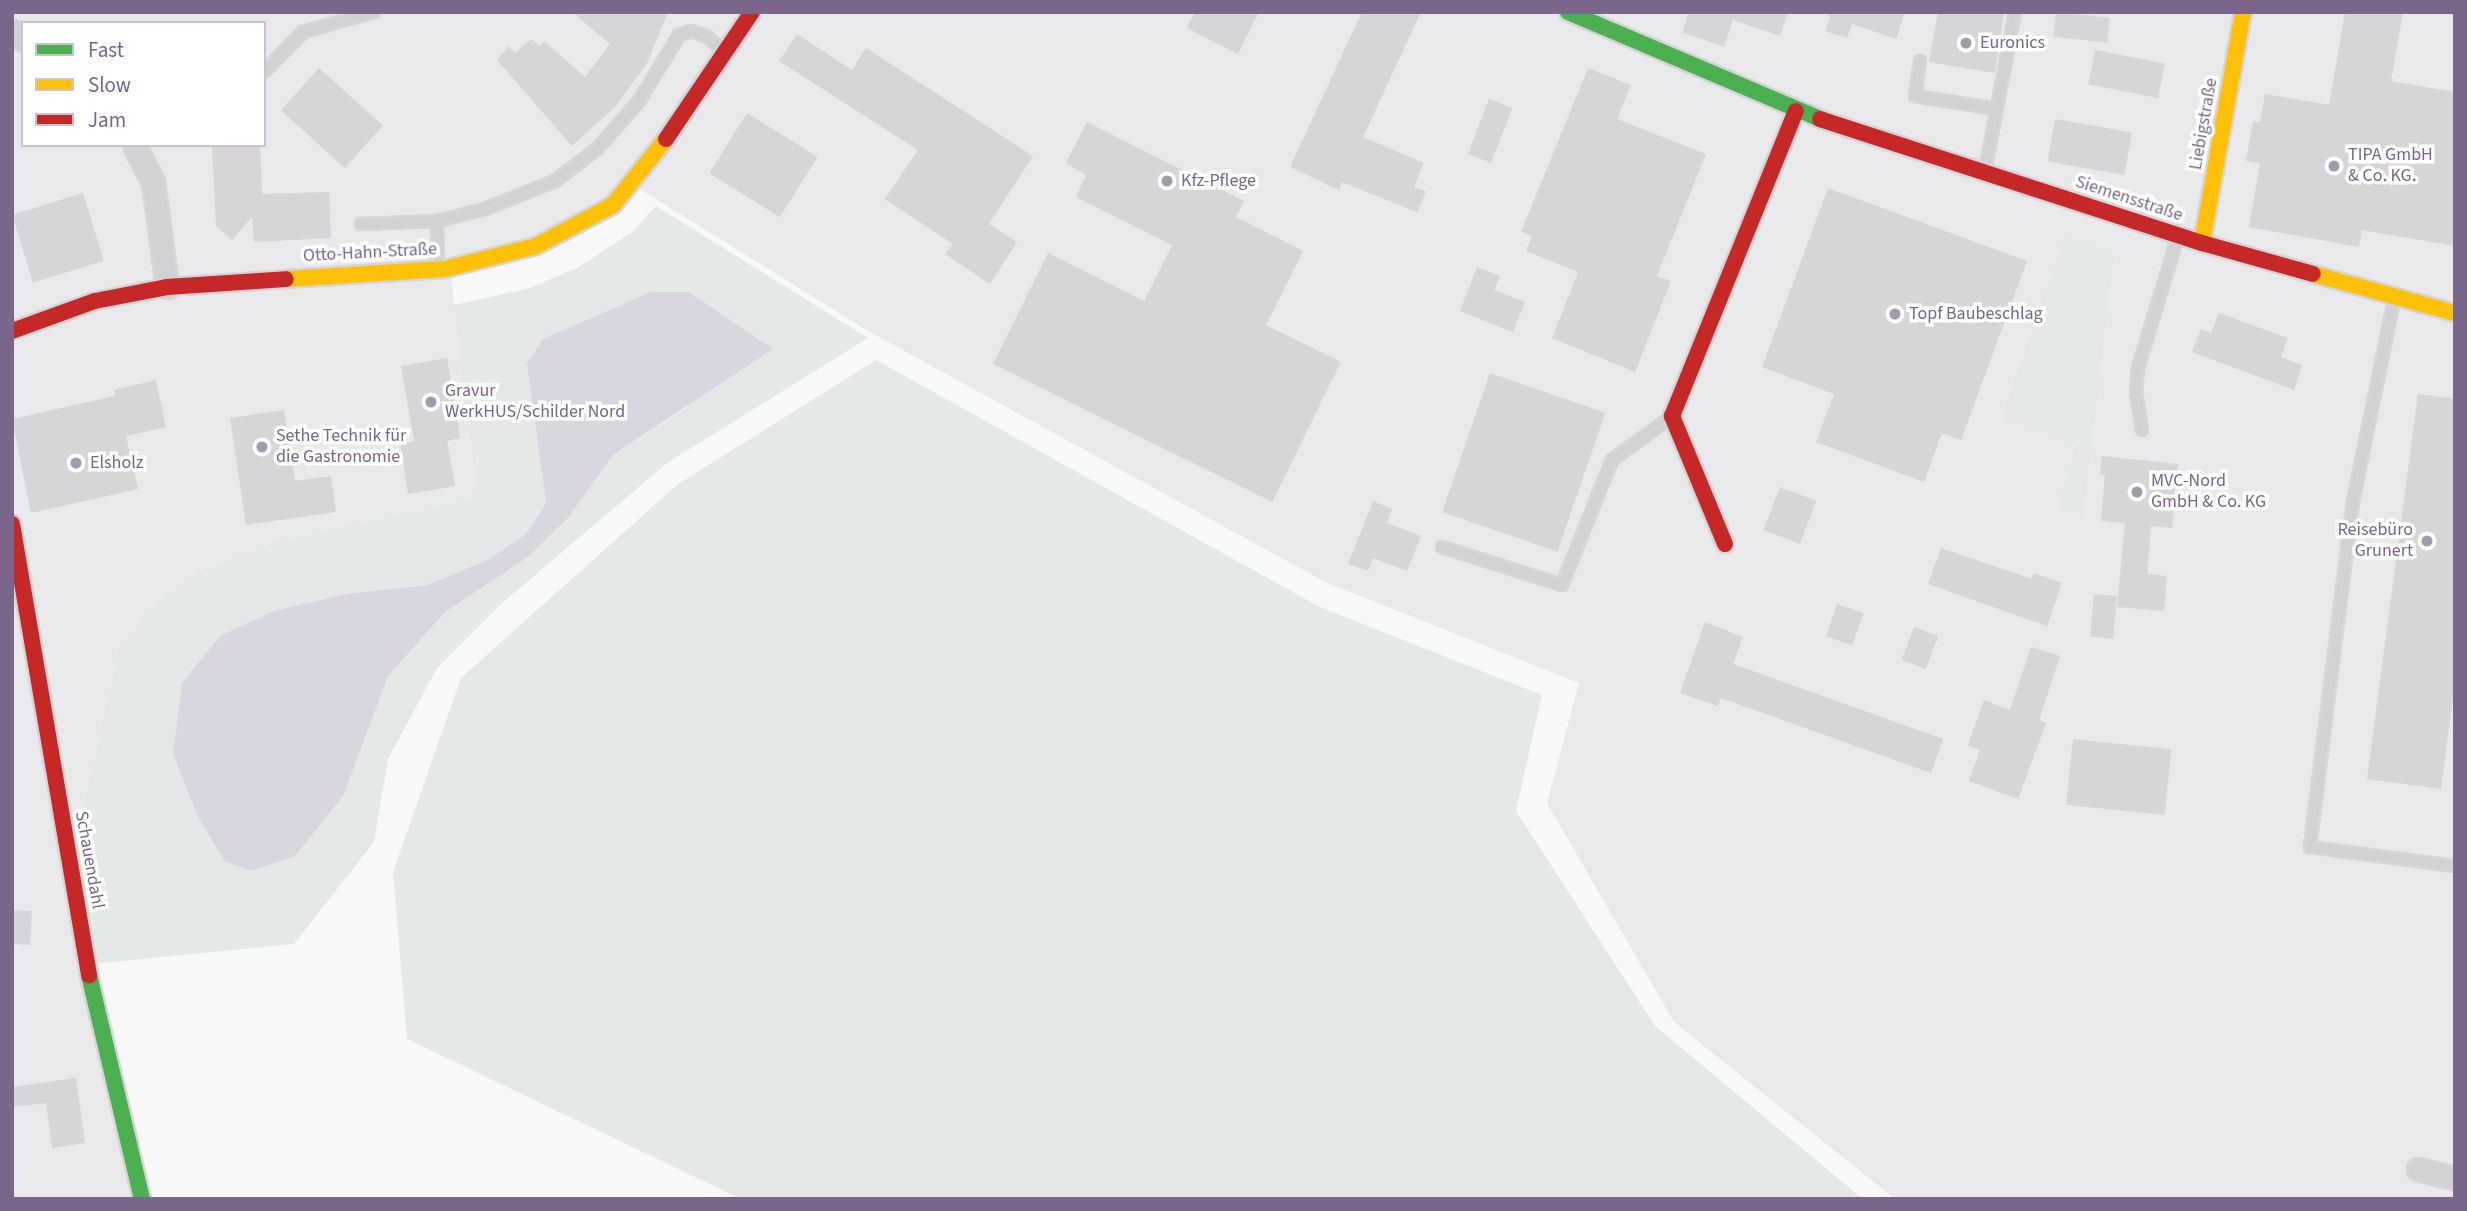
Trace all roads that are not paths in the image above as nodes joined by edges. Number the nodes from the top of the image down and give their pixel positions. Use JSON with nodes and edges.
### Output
{"nodes":[{"id":1,"x":374,"y":12,"type":"edge"},
{"id":2,"x":751,"y":12,"type":"edge"},
{"id":3,"x":1568,"y":12,"type":"edge"},
{"id":4,"x":2015,"y":12,"type":"edge"},
{"id":5,"x":2243,"y":12,"type":"edge"},
{"id":6,"x":725,"y":52,"type":"junction"},
{"id":7,"x":1920,"y":61,"type":"dead end"},
{"id":8,"x":266,"y":70,"type":"edge"},
{"id":9,"x":1997,"y":109,"type":"junction"},
{"id":10,"x":1796,"y":111,"type":"junction"},
{"id":11,"x":135,"y":147,"type":"edge"},
{"id":12,"x":1985,"y":173,"type":"junction"},
{"id":13,"x":437,"y":221,"type":"junction"},
{"id":14,"x":361,"y":224,"type":"dead end"},
{"id":15,"x":2179,"y":235,"type":"junction"},
{"id":16,"x":2202,"y":243,"type":"junction"},
{"id":17,"x":438,"y":270,"type":"junction"},
{"id":18,"x":167,"y":286,"type":"junction"},
{"id":19,"x":2394,"y":297,"type":"junction"},
{"id":20,"x":2455,"y":313,"type":"edge"},
{"id":21,"x":12,"y":331,"type":"edge"},
{"id":22,"x":1672,"y":416,"type":"junction"},
{"id":23,"x":2143,"y":430,"type":"dead end"},
{"id":24,"x":12,"y":524,"type":"edge"},
{"id":25,"x":1725,"y":544,"type":"dead end"},
{"id":26,"x":1442,"y":547,"type":"dead end"},
{"id":27,"x":2455,"y":866,"type":"edge"},
{"id":28,"x":2418,"y":1169,"type":"dead end"},
{"id":29,"x":2455,"y":1178,"type":"edge"},
{"id":30,"x":142,"y":1199,"type":"edge"}],
"edges":[{"from":1,"to":8,"type":"lane"},
{"from":2,"to":6,"type":"street","name":"Otto-Hahn-Straße"},
{"from":3,"to":10,"type":"street","name":"Siemensstraße"},
{"from":4,"to":9,"type":"lane"},
{"from":5,"to":16,"type":"street","name":"Liebigstraße"},
{"from":6,"to":13,"type":"lane"},
{"from":6,"to":17,"type":"street","name":"Otto-Hahn-Straße"},
{"from":7,"to":9,"type":"lane"},
{"from":9,"to":12,"type":"lane"},
{"from":10,"to":12,"type":"street","name":"Siemensstraße"},
{"from":10,"to":22,"type":"street"},
{"from":11,"to":18,"type":"street"},
{"from":12,"to":15,"type":"street","name":"Siemensstraße"},
{"from":13,"to":14,"type":"lane"},
{"from":13,"to":17,"type":"lane"},
{"from":15,"to":16,"type":"street","name":"Siemensstraße"},
{"from":15,"to":23,"type":"lane"},
{"from":16,"to":19,"type":"street","name":"Siemensstraße"},
{"from":17,"to":18,"type":"street","name":"Otto-Hahn-Straße"},
{"from":18,"to":21,"type":"street","name":"Otto-Hahn-Straße"},
{"from":19,"to":20,"type":"street","name":"Siemensstraße"},
{"from":19,"to":27,"type":"lane"},
{"from":22,"to":25,"type":"street"},
{"from":22,"to":26,"type":"lane"},
{"from":24,"to":30,"type":"street","name":"Schauendahl"},
{"from":28,"to":29,"type":"street"}]}
